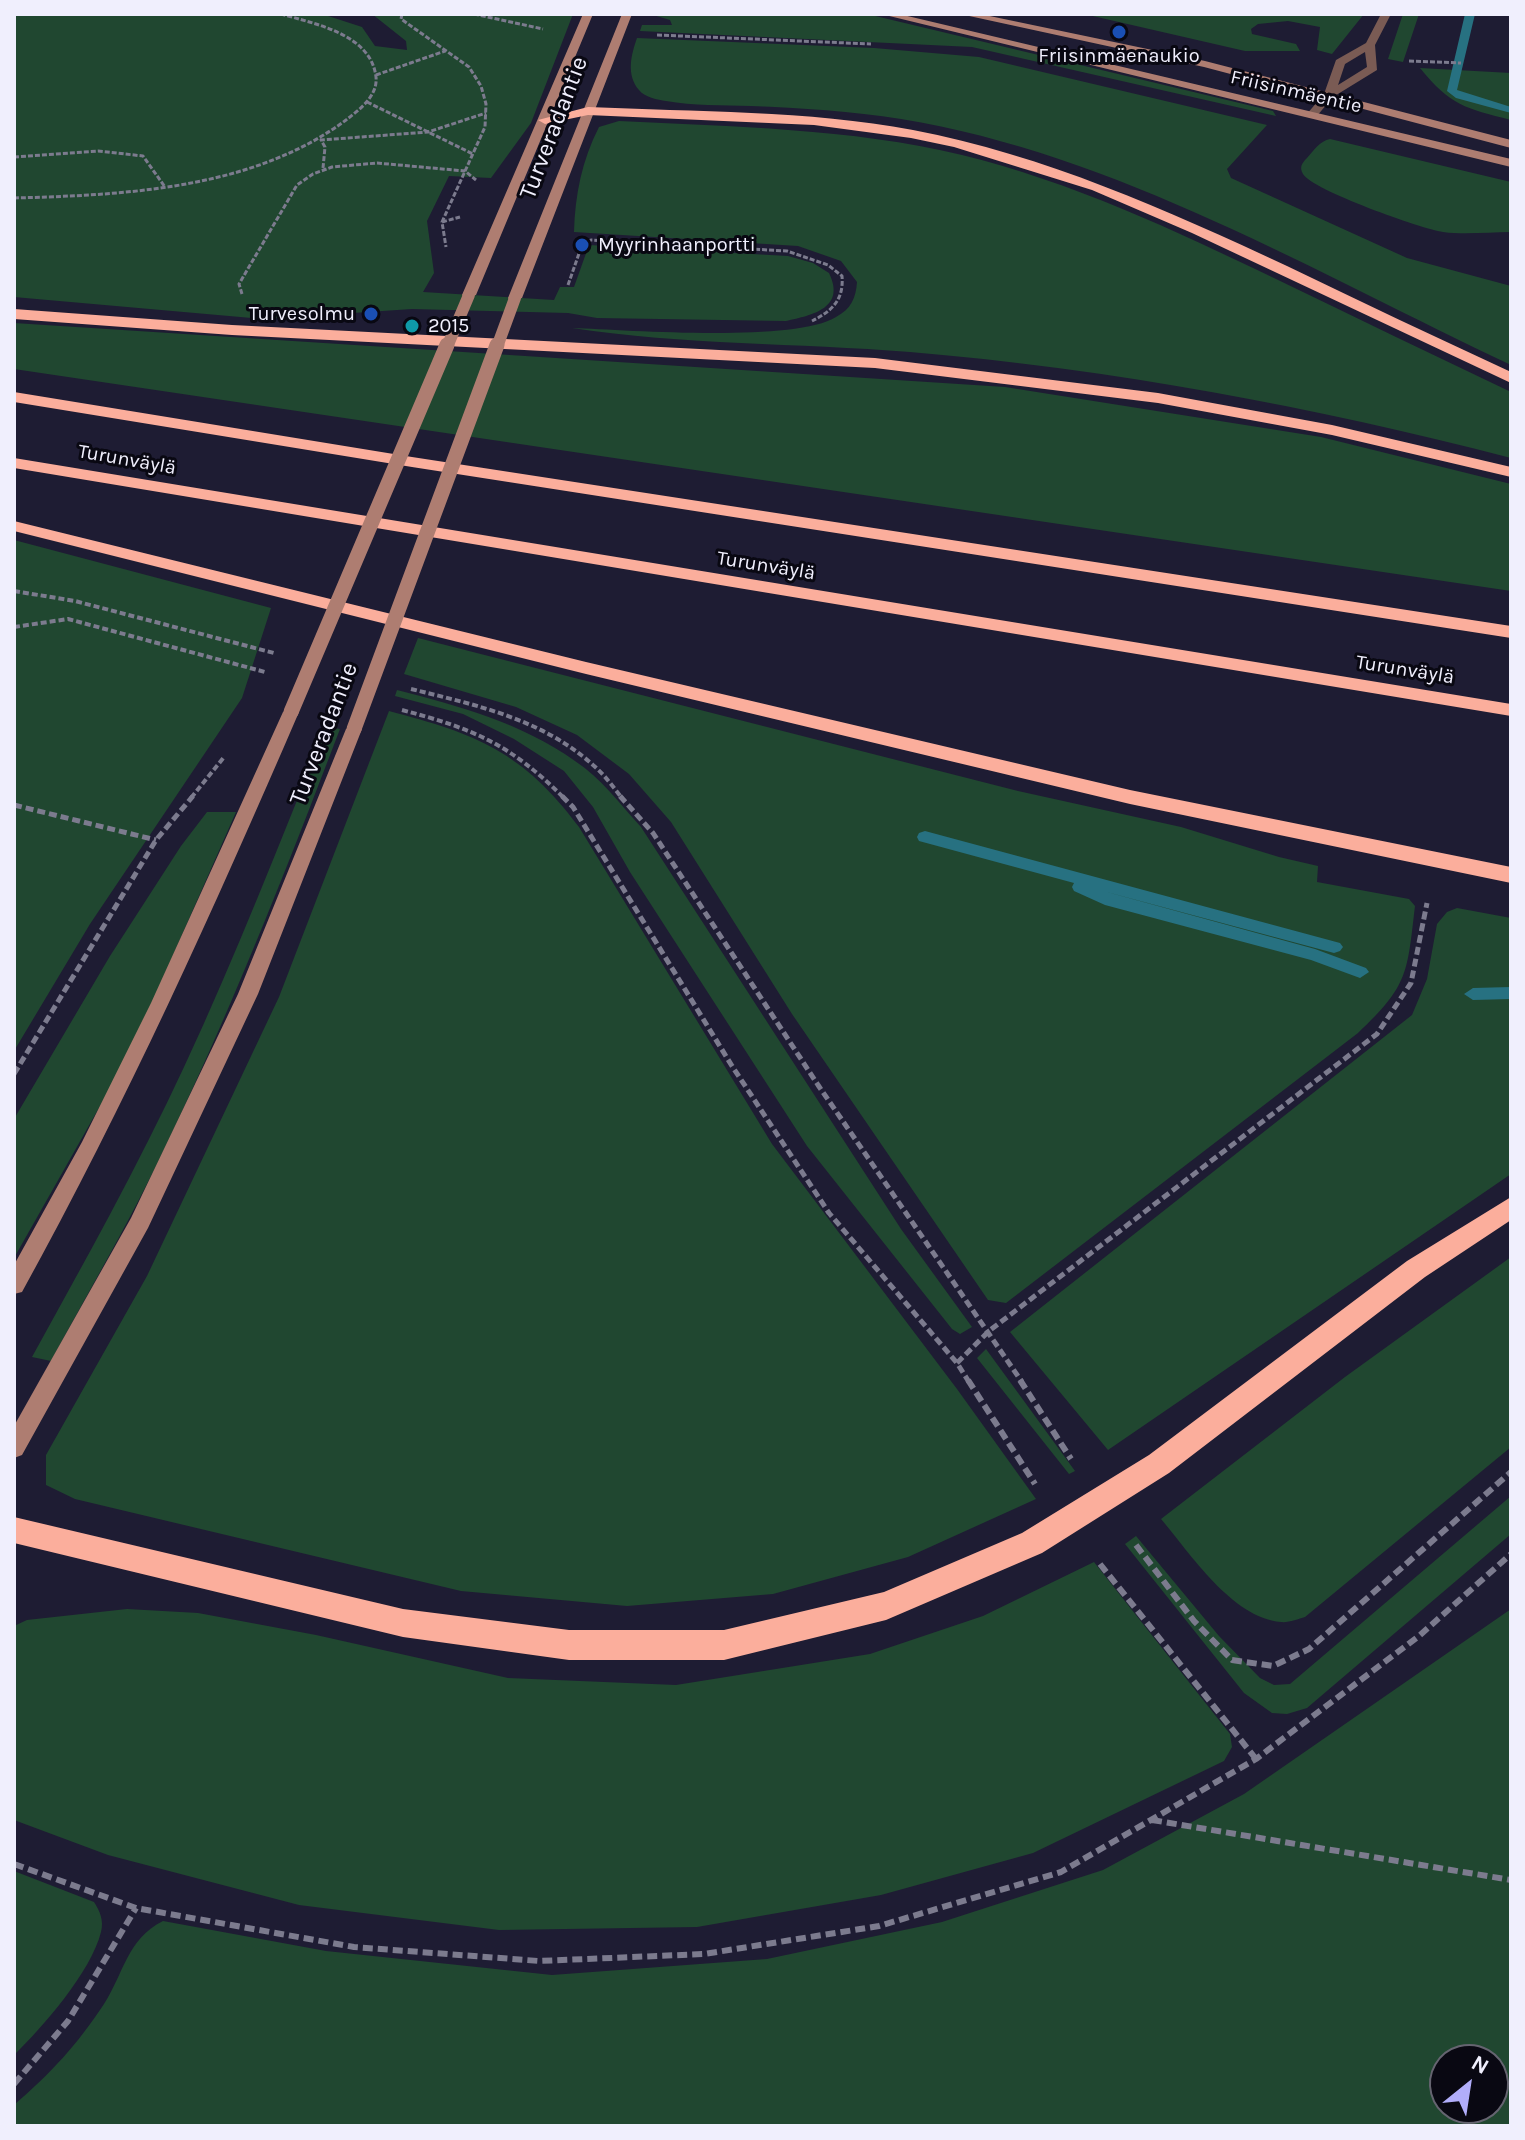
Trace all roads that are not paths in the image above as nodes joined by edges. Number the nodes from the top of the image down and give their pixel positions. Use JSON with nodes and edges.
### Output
{"nodes":[{"id":1,"x":588,"y":14,"type":"edge"},
{"id":2,"x":627,"y":14,"type":"edge"},
{"id":3,"x":886,"y":14,"type":"edge"},
{"id":4,"x":965,"y":14,"type":"edge"},
{"id":5,"x":1386,"y":14,"type":"edge"},
{"id":6,"x":1370,"y":45,"type":"junction"},
{"id":7,"x":1329,"y":95,"type":"junction"},
{"id":8,"x":588,"y":111,"type":"junction"},
{"id":9,"x":1312,"y":115,"type":"junction"},
{"id":10,"x":545,"y":120,"type":"junction"},
{"id":11,"x":1511,"y":144,"type":"edge"},
{"id":12,"x":1511,"y":163,"type":"edge"},
{"id":13,"x":14,"y":314,"type":"edge"},
{"id":14,"x":1511,"y":378,"type":"edge"},
{"id":15,"x":14,"y":397,"type":"edge"},
{"id":16,"x":14,"y":463,"type":"edge"},
{"id":17,"x":1511,"y":472,"type":"edge"},
{"id":18,"x":14,"y":526,"type":"edge"},
{"id":19,"x":1511,"y":632,"type":"edge"},
{"id":20,"x":1511,"y":710,"type":"edge"},
{"id":21,"x":1511,"y":875,"type":"edge"},
{"id":22,"x":1511,"y":1207,"type":"edge"},
{"id":23,"x":14,"y":1285,"type":"edge"},
{"id":24,"x":14,"y":1448,"type":"edge"},
{"id":25,"x":14,"y":1530,"type":"edge"}],
"edges":[{"from":1,"to":10,"type":"main road","name":"Turveradantie"},
{"from":2,"to":8,"type":"main road","name":"Turveradantie"},
{"from":3,"to":9,"type":"main road","name":"Friisinmäentie"},
{"from":4,"to":7,"type":"main road","name":"Friisinmäentie"},
{"from":5,"to":6,"type":"street"},
{"from":6,"to":7,"type":"street"},
{"from":6,"to":7,"type":"street"},
{"from":7,"to":9,"type":"street"},
{"from":7,"to":11,"type":"main road","name":"Friisinmäentie"},
{"from":8,"to":10,"type":"highway"},
{"from":8,"to":14,"type":"highway"},
{"from":8,"to":24,"type":"main road","name":"Turveradantie","bridge":true},
{"from":9,"to":12,"type":"main road","name":"Friisinmäentie"},
{"from":10,"to":23,"type":"main road","name":"Turveradantie","bridge":true},
{"from":13,"to":17,"type":"highway"},
{"from":15,"to":19,"type":"highway","name":"Turunväylä"},
{"from":16,"to":20,"type":"highway","name":"Turunväylä"},
{"from":18,"to":21,"type":"highway"},
{"from":22,"to":25,"type":"highway"}]}
